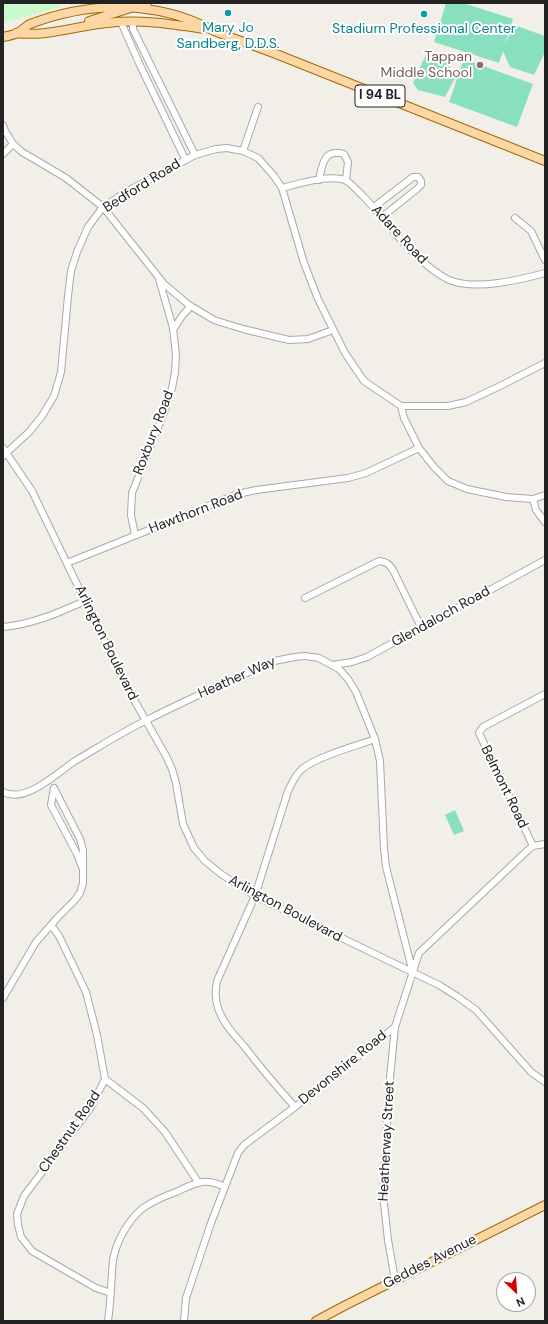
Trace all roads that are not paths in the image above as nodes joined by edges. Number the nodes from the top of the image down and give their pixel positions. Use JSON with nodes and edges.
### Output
{"nodes":[{"id":1,"x":111,"y":3,"type":"edge"},
{"id":2,"x":146,"y":3,"type":"edge"},
{"id":3,"x":132,"y":7,"type":"junction"},
{"id":4,"x":89,"y":9,"type":"junction"},
{"id":5,"x":121,"y":22,"type":"junction"},
{"id":6,"x":133,"y":22,"type":"junction"},
{"id":7,"x":214,"y":31,"type":"junction"},
{"id":8,"x":16,"y":34,"type":"junction"},
{"id":9,"x":44,"y":34,"type":"junction"},
{"id":10,"x":3,"y":37,"type":"edge"},
{"id":11,"x":156,"y":74,"type":"junction"},
{"id":12,"x":147,"y":78,"type":"junction"},
{"id":13,"x":258,"y":107,"type":"dead end"},
{"id":14,"x":3,"y":128,"type":"edge"},
{"id":15,"x":14,"y":144,"type":"junction"},
{"id":16,"x":244,"y":151,"type":"junction"},
{"id":17,"x":3,"y":154,"type":"edge"},
{"id":18,"x":195,"y":155,"type":"junction"},
{"id":19,"x":185,"y":159,"type":"junction"},
{"id":20,"x":545,"y":161,"type":"edge"},
{"id":21,"x":319,"y":180,"type":"junction"},
{"id":22,"x":346,"y":180,"type":"junction"},
{"id":23,"x":282,"y":188,"type":"junction"},
{"id":24,"x":103,"y":207,"type":"junction"},
{"id":25,"x":374,"y":207,"type":"junction"},
{"id":26,"x":382,"y":217,"type":"junction"},
{"id":27,"x":515,"y":218,"type":"dead end"},
{"id":28,"x":545,"y":260,"type":"edge"},
{"id":29,"x":545,"y":273,"type":"edge"},
{"id":30,"x":159,"y":278,"type":"junction"},
{"id":31,"x":191,"y":306,"type":"junction"},
{"id":32,"x":173,"y":330,"type":"junction"},
{"id":33,"x":333,"y":330,"type":"junction"},
{"id":34,"x":545,"y":363,"type":"edge"},
{"id":35,"x":401,"y":406,"type":"junction"},
{"id":36,"x":419,"y":448,"type":"junction"},
{"id":37,"x":4,"y":452,"type":"edge"},
{"id":38,"x":545,"y":495,"type":"edge"},
{"id":39,"x":533,"y":499,"type":"junction"},
{"id":40,"x":545,"y":522,"type":"edge"},
{"id":41,"x":135,"y":535,"type":"junction"},
{"id":42,"x":545,"y":560,"type":"edge"},
{"id":43,"x":67,"y":563,"type":"junction"},
{"id":44,"x":305,"y":598,"type":"dead end"},
{"id":45,"x":85,"y":601,"type":"junction"},
{"id":46,"x":3,"y":627,"type":"edge"},
{"id":47,"x":421,"y":627,"type":"junction"},
{"id":48,"x":333,"y":665,"type":"junction"},
{"id":49,"x":545,"y":694,"type":"edge"},
{"id":50,"x":146,"y":720,"type":"junction"},
{"id":51,"x":375,"y":739,"type":"junction"},
{"id":52,"x":53,"y":778,"type":"junction"},
{"id":53,"x":54,"y":788,"type":"junction"},
{"id":54,"x":3,"y":792,"type":"edge"},
{"id":55,"x":545,"y":844,"type":"edge"},
{"id":56,"x":533,"y":846,"type":"junction"},
{"id":57,"x":83,"y":871,"type":"junction"},
{"id":58,"x":255,"y":896,"type":"junction"},
{"id":59,"x":51,"y":924,"type":"junction"},
{"id":60,"x":413,"y":973,"type":"junction"},
{"id":61,"x":3,"y":998,"type":"edge"},
{"id":62,"x":395,"y":1027,"type":"junction"},
{"id":63,"x":105,"y":1079,"type":"junction"},
{"id":64,"x":545,"y":1082,"type":"edge"},
{"id":65,"x":295,"y":1107,"type":"junction"},
{"id":66,"x":198,"y":1182,"type":"junction"},
{"id":67,"x":225,"y":1187,"type":"junction"},
{"id":68,"x":545,"y":1205,"type":"edge"},
{"id":69,"x":395,"y":1280,"type":"junction"},
{"id":70,"x":111,"y":1293,"type":"junction"},
{"id":71,"x":108,"y":1321,"type":"edge"},
{"id":72,"x":184,"y":1321,"type":"edge"},
{"id":73,"x":316,"y":1321,"type":"edge"}],
"edges":[{"from":1,"to":4,"type":"main road"},
{"from":2,"to":3,"type":"main road"},
{"from":3,"to":4,"type":"main road","number":"I 94 BL"},
{"from":3,"to":7,"type":"main road","number":"I 94 BL"},
{"from":3,"to":9,"type":"main road"},
{"from":4,"to":8,"type":"main road","number":"I 94 BL"},
{"from":5,"to":6,"type":"main road","number":"I 94 BL"},
{"from":5,"to":9,"type":"main road","number":"I 94 BL"},
{"from":5,"to":12,"type":"street","name":"Bedford Road"},
{"from":6,"to":7,"type":"main road","number":"I 94 BL"},
{"from":6,"to":11,"type":"street","name":"Bedford Road"},
{"from":7,"to":20,"type":"main road","number":"I 94 BL"},
{"from":8,"to":9,"type":"main road","number":"I 94 BL"},
{"from":8,"to":10,"type":"main road","number":"I 94 BL"},
{"from":11,"to":12,"type":"street"},
{"from":11,"to":18,"type":"street","name":"Bedford Road"},
{"from":12,"to":19,"type":"street","name":"Bedford Road"},
{"from":13,"to":16,"type":"street"},
{"from":14,"to":15,"type":"street"},
{"from":15,"to":17,"type":"street"},
{"from":15,"to":24,"type":"street"},
{"from":16,"to":18,"type":"street"},
{"from":16,"to":23,"type":"street"},
{"from":18,"to":19,"type":"street"},
{"from":19,"to":24,"type":"street","name":"Bedford Road"},
{"from":21,"to":22,"type":"street"},
{"from":21,"to":22,"type":"street"},
{"from":21,"to":23,"type":"street"},
{"from":22,"to":25,"type":"street","name":"Adare Road"},
{"from":23,"to":33,"type":"street"},
{"from":24,"to":30,"type":"street"},
{"from":24,"to":37,"type":"street","name":"Bedford Road"},
{"from":25,"to":26,"type":"street","name":"Adare Road"},
{"from":25,"to":26,"type":"street"},
{"from":26,"to":29,"type":"street","name":"Adare Road"},
{"from":27,"to":28,"type":"street"},
{"from":30,"to":31,"type":"street"},
{"from":30,"to":32,"type":"street","name":"Roxbury Road"},
{"from":31,"to":32,"type":"street"},
{"from":31,"to":33,"type":"street"},
{"from":32,"to":41,"type":"street","name":"Roxbury Road"},
{"from":33,"to":35,"type":"street"},
{"from":34,"to":35,"type":"street"},
{"from":35,"to":36,"type":"street"},
{"from":36,"to":39,"type":"street"},
{"from":36,"to":41,"type":"street","name":"Hawthorn Road"},
{"from":37,"to":43,"type":"street","name":"Arlington Boulevard"},
{"from":38,"to":39,"type":"street"},
{"from":39,"to":40,"type":"street"},
{"from":41,"to":43,"type":"street","name":"Hawthorn Road"},
{"from":42,"to":47,"type":"street","name":"Glendaloch Road"},
{"from":43,"to":45,"type":"street","name":"Arlington Boulevard"},
{"from":44,"to":47,"type":"street"},
{"from":45,"to":46,"type":"street"},
{"from":45,"to":50,"type":"street","name":"Arlington Boulevard"},
{"from":47,"to":48,"type":"street","name":"Glendaloch Road"},
{"from":48,"to":50,"type":"street","name":"Heather Way"},
{"from":48,"to":51,"type":"street","name":"Heather Way"},
{"from":49,"to":56,"type":"street","name":"Belmont Road"},
{"from":50,"to":52,"type":"street","name":"Heather Way"},
{"from":50,"to":58,"type":"street","name":"Arlington Boulevard"},
{"from":51,"to":58,"type":"street"},
{"from":51,"to":60,"type":"street","name":"Heather Way"},
{"from":52,"to":53,"type":"street"},
{"from":52,"to":54,"type":"street","name":"Heather Way"},
{"from":53,"to":57,"type":"street"},
{"from":53,"to":57,"type":"street"},
{"from":55,"to":56,"type":"street"},
{"from":56,"to":60,"type":"street","name":"Devonshire Road"},
{"from":57,"to":59,"type":"street"},
{"from":58,"to":60,"type":"street","name":"Arlington Boulevard"},
{"from":58,"to":65,"type":"street"},
{"from":59,"to":61,"type":"street"},
{"from":59,"to":63,"type":"street","name":"Chestnut Road"},
{"from":60,"to":62,"type":"street","name":"Devonshire Road"},
{"from":60,"to":64,"type":"street","name":"Arlington Boulevard"},
{"from":62,"to":65,"type":"street","name":"Devonshire Road"},
{"from":62,"to":69,"type":"street","name":"Heatherway Street"},
{"from":63,"to":66,"type":"street"},
{"from":63,"to":70,"type":"street","name":"Chestnut Road"},
{"from":65,"to":67,"type":"street","name":"Devonshire Road"},
{"from":66,"to":67,"type":"street"},
{"from":66,"to":70,"type":"street"},
{"from":67,"to":72,"type":"street","name":"Devonshire Road"},
{"from":68,"to":69,"type":"main road","name":"Geddes Avenue"},
{"from":69,"to":73,"type":"main road","name":"Geddes Avenue"},
{"from":70,"to":71,"type":"street"}]}
